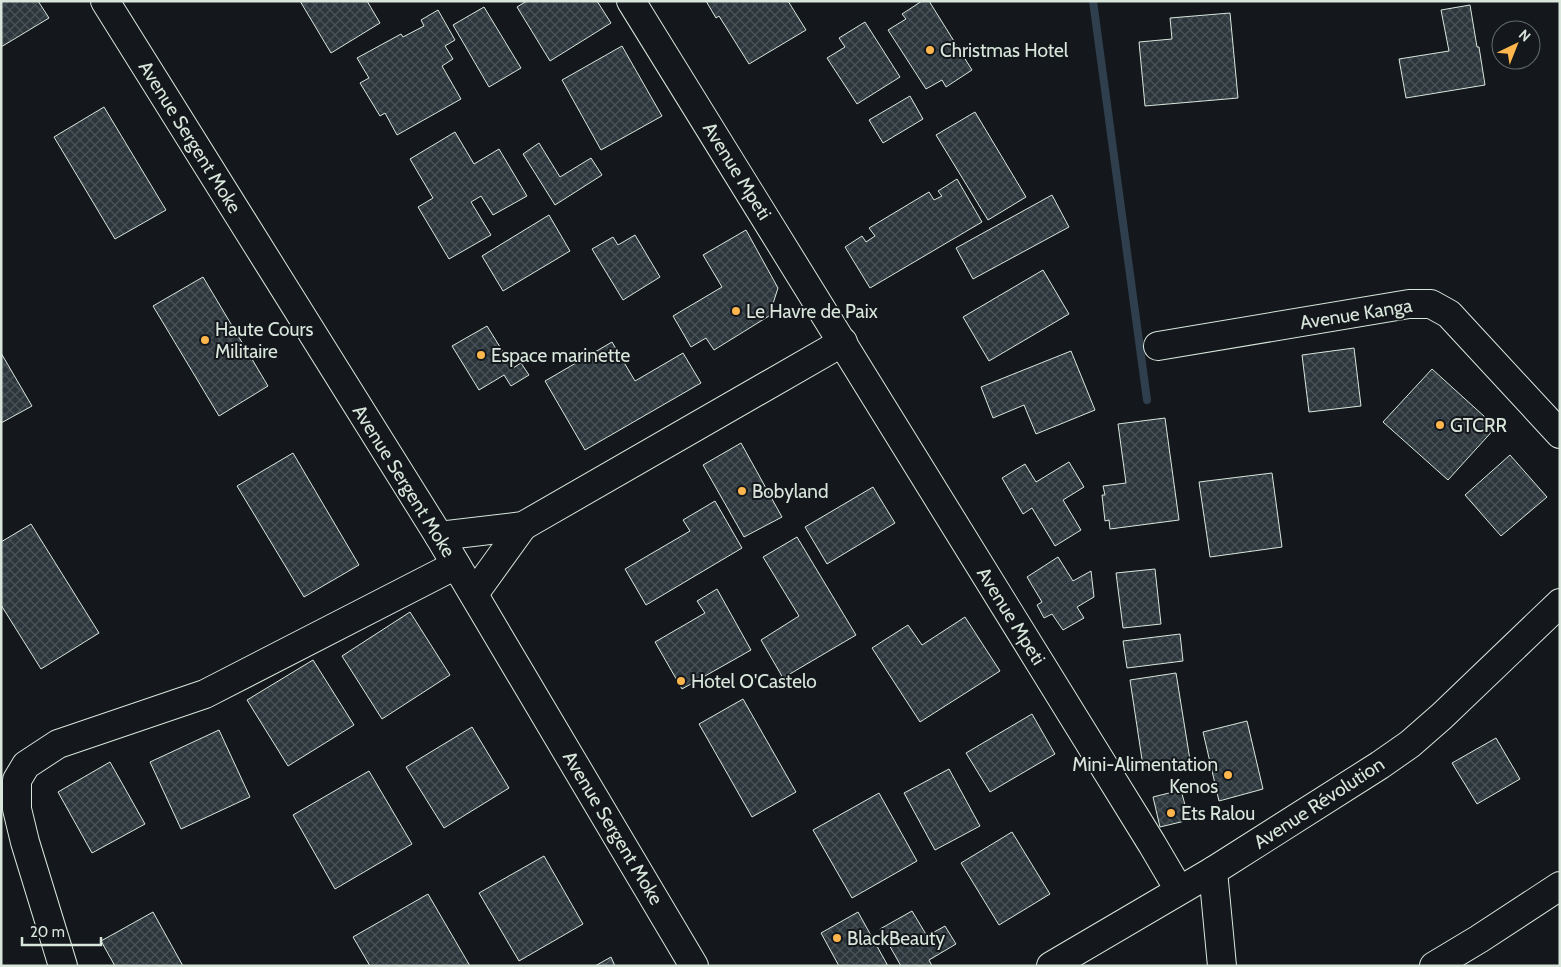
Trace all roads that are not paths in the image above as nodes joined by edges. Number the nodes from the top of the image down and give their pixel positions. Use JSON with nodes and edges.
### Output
{"nodes":[{"id":1,"x":105,"y":1,"type":"edge"},
{"id":2,"x":631,"y":1,"type":"edge"},
{"id":3,"x":843,"y":342,"type":"junction"},
{"id":4,"x":1158,"y":346,"type":"dead end"},
{"id":5,"x":1560,"y":434,"type":"edge"},
{"id":6,"x":523,"y":526,"type":"junction"},
{"id":7,"x":439,"y":536,"type":"junction"},
{"id":8,"x":456,"y":565,"type":"junction"},
{"id":9,"x":474,"y":594,"type":"junction"},
{"id":10,"x":1560,"y":604,"type":"edge"},
{"id":11,"x":1213,"y":870,"type":"junction"},
{"id":12,"x":1560,"y":886,"type":"edge"},
{"id":13,"x":1179,"y":890,"type":"junction"},
{"id":14,"x":63,"y":966,"type":"edge"},
{"id":15,"x":694,"y":966,"type":"edge"},
{"id":16,"x":1051,"y":966,"type":"edge"},
{"id":17,"x":1222,"y":966,"type":"edge"},
{"id":18,"x":1434,"y":966,"type":"edge"}],
"edges":[{"from":1,"to":7,"type":"street","name":"Avenue Sergent Moke"},
{"from":2,"to":3,"type":"street","name":"Avenue Mpeti"},
{"from":3,"to":6,"type":"street"},
{"from":3,"to":13,"type":"street","name":"Avenue Mpeti"},
{"from":4,"to":5,"type":"street","name":"Avenue Kanga"},
{"from":6,"to":7,"type":"street"},
{"from":6,"to":9,"type":"street"},
{"from":7,"to":8,"type":"street","name":"Avenue Sergent Moke"},
{"from":8,"to":9,"type":"street","name":"Avenue Sergent Moke"},
{"from":8,"to":14,"type":"street"},
{"from":9,"to":15,"type":"street","name":"Avenue Sergent Moke"},
{"from":10,"to":11,"type":"street","name":"Avenue Révolution"},
{"from":11,"to":13,"type":"street","name":"Avenue Révolution"},
{"from":11,"to":17,"type":"street"},
{"from":12,"to":18,"type":"street"},
{"from":13,"to":16,"type":"street","name":"Avenue Révolution"}]}
